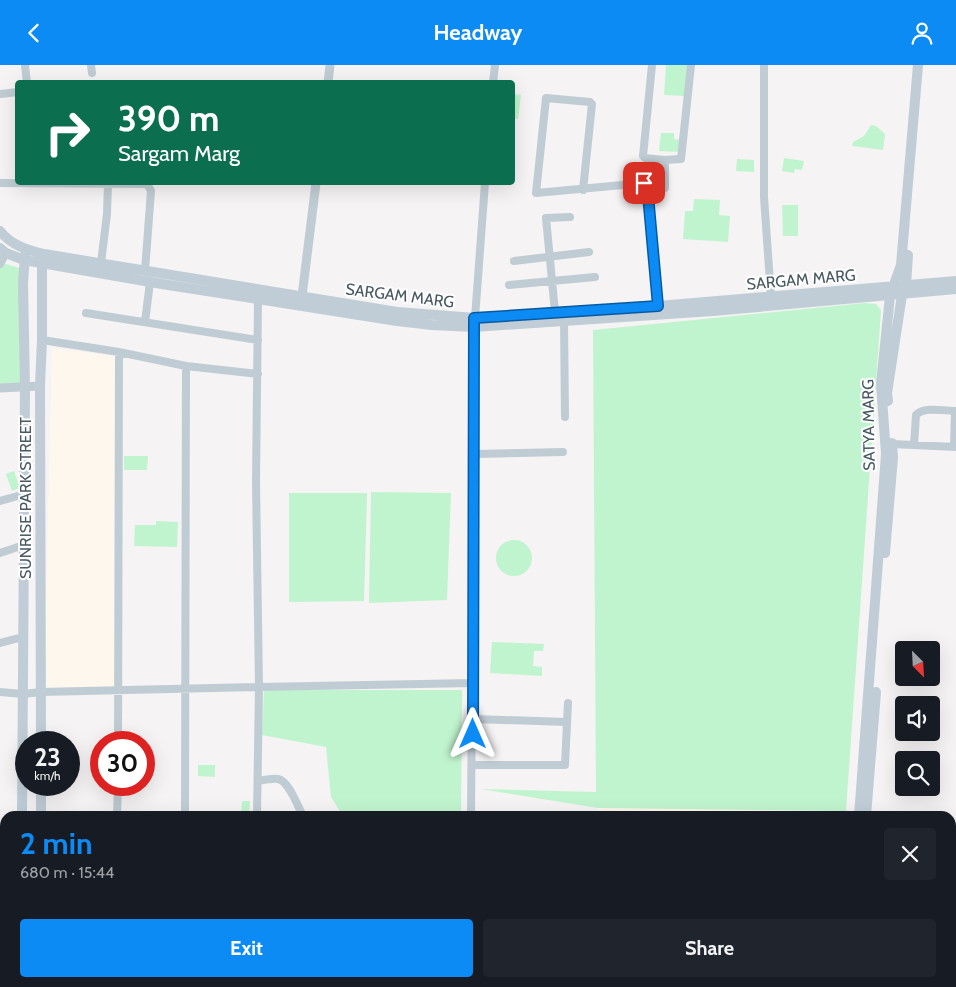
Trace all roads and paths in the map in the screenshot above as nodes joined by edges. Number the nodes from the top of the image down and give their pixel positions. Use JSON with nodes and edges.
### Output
{"nodes":[{"id":1,"x":25,"y":65,"type":"edge"},
{"id":2,"x":330,"y":65,"type":"edge"},
{"id":3,"x":495,"y":65,"type":"edge"},
{"id":4,"x":652,"y":65,"type":"edge"},
{"id":5,"x":691,"y":65,"type":"edge"},
{"id":6,"x":764,"y":65,"type":"edge"},
{"id":7,"x":918,"y":65,"type":"edge"},
{"id":8,"x":924,"y":65,"type":"edge"},
{"id":9,"x":27,"y":80,"type":"edge"},
{"id":10,"x":328,"y":80,"type":"edge"},
{"id":11,"x":493,"y":80,"type":"edge"},
{"id":12,"x":15,"y":92,"type":"edge"},
{"id":13,"x":0,"y":94,"type":"edge"},
{"id":14,"x":665,"y":160,"type":"junction"},
{"id":15,"x":0,"y":183,"type":"edge"},
{"id":16,"x":15,"y":183,"type":"edge"},
{"id":17,"x":108,"y":185,"type":"edge"},
{"id":18,"x":147,"y":185,"type":"edge"},
{"id":19,"x":316,"y":185,"type":"edge"},
{"id":20,"x":485,"y":185,"type":"edge"},
{"id":21,"x":583,"y":190,"type":"junction"},
{"id":22,"x":648,"y":195,"type":"junction"},
{"id":23,"x":570,"y":217,"type":"dead end"},
{"id":24,"x":0,"y":231,"type":"edge"},
{"id":25,"x":3,"y":250,"type":"edge"},
{"id":26,"x":589,"y":252,"type":"dead end"},
{"id":27,"x":26,"y":255,"type":"junction"},
{"id":28,"x":550,"y":257,"type":"junction"},
{"id":29,"x":43,"y":258,"type":"junction"},
{"id":30,"x":514,"y":261,"type":"dead end"},
{"id":31,"x":101,"y":263,"type":"junction"},
{"id":32,"x":0,"y":264,"type":"edge"},
{"id":33,"x":145,"y":271,"type":"junction"},
{"id":34,"x":596,"y":277,"type":"dead end"},
{"id":35,"x":552,"y":281,"type":"junction"},
{"id":36,"x":956,"y":281,"type":"edge"},
{"id":37,"x":150,"y":282,"type":"junction"},
{"id":38,"x":509,"y":285,"type":"dead end"},
{"id":39,"x":956,"y":289,"type":"edge"},
{"id":40,"x":904,"y":290,"type":"junction"},
{"id":41,"x":892,"y":291,"type":"junction"},
{"id":42,"x":771,"y":297,"type":"junction"},
{"id":43,"x":258,"y":299,"type":"junction"},
{"id":44,"x":301,"y":301,"type":"junction"},
{"id":45,"x":658,"y":306,"type":"junction"},
{"id":46,"x":555,"y":312,"type":"junction"},
{"id":47,"x":86,"y":313,"type":"dead end"},
{"id":48,"x":564,"y":321,"type":"junction"},
{"id":49,"x":145,"y":322,"type":"junction"},
{"id":50,"x":474,"y":323,"type":"junction"},
{"id":51,"x":42,"y":340,"type":"junction"},
{"id":52,"x":258,"y":340,"type":"junction"},
{"id":53,"x":119,"y":352,"type":"junction"},
{"id":54,"x":186,"y":366,"type":"junction"},
{"id":55,"x":258,"y":374,"type":"junction"},
{"id":56,"x":40,"y":386,"type":"junction"},
{"id":57,"x":25,"y":387,"type":"junction"},
{"id":58,"x":0,"y":388,"type":"edge"},
{"id":59,"x":956,"y":411,"type":"edge"},
{"id":60,"x":565,"y":417,"type":"dead end"},
{"id":61,"x":892,"y":444,"type":"junction"},
{"id":62,"x":914,"y":445,"type":"junction"},
{"id":63,"x":955,"y":447,"type":"edge"},
{"id":64,"x":474,"y":453,"type":"junction"},
{"id":65,"x":563,"y":453,"type":"dead end"},
{"id":66,"x":25,"y":494,"type":"junction"},
{"id":67,"x":0,"y":501,"type":"edge"},
{"id":68,"x":885,"y":502,"type":"junction"},
{"id":69,"x":24,"y":545,"type":"junction"},
{"id":70,"x":0,"y":553,"type":"edge"},
{"id":71,"x":23,"y":637,"type":"junction"},
{"id":72,"x":0,"y":642,"type":"edge"},
{"id":73,"x":473,"y":683,"type":"junction"},
{"id":74,"x":259,"y":687,"type":"junction"},
{"id":75,"x":185,"y":689,"type":"junction"},
{"id":76,"x":119,"y":690,"type":"junction"},
{"id":77,"x":0,"y":692,"type":"edge"},
{"id":78,"x":41,"y":692,"type":"junction"},
{"id":79,"x":23,"y":694,"type":"junction"},
{"id":80,"x":568,"y":703,"type":"dead end"},
{"id":81,"x":473,"y":719,"type":"junction"},
{"id":82,"x":567,"y":723,"type":"junction"},
{"id":83,"x":41,"y":731,"type":"edge"},
{"id":84,"x":118,"y":731,"type":"edge"},
{"id":85,"x":473,"y":765,"type":"junction"},
{"id":86,"x":258,"y":781,"type":"junction"},
{"id":87,"x":41,"y":796,"type":"edge"},
{"id":88,"x":118,"y":796,"type":"edge"},
{"id":89,"x":22,"y":811,"type":"edge"},
{"id":90,"x":41,"y":811,"type":"edge"},
{"id":91,"x":117,"y":811,"type":"edge"},
{"id":92,"x":185,"y":811,"type":"edge"},
{"id":93,"x":257,"y":811,"type":"edge"},
{"id":94,"x":300,"y":811,"type":"edge"},
{"id":95,"x":471,"y":811,"type":"edge"},
{"id":96,"x":859,"y":811,"type":"edge"},
{"id":97,"x":866,"y":811,"type":"edge"}],
"edges":[{"from":1,"to":9,"type":"street"},
{"from":2,"to":10,"type":"street"},
{"from":3,"to":11,"type":"street"},
{"from":4,"to":14,"type":"street"},
{"from":5,"to":14,"type":"street"},
{"from":6,"to":42,"type":"street"},
{"from":7,"to":41,"type":"main road","name":"SATYA MARG"},
{"from":8,"to":40,"type":"main road","name":"SATYA MARG"},
{"from":12,"to":13,"type":"street"},
{"from":14,"to":22,"type":"street"},
{"from":15,"to":16,"type":"street"},
{"from":17,"to":31,"type":"street"},
{"from":18,"to":33,"type":"street"},
{"from":19,"to":44,"type":"street"},
{"from":20,"to":50,"type":"street"},
{"from":21,"to":21,"type":"street"},
{"from":21,"to":22,"type":"street"},
{"from":22,"to":45,"type":"street"},
{"from":23,"to":28,"type":"street"},
{"from":24,"to":27,"type":"main road","name":"SARGAM MARG"},
{"from":25,"to":27,"type":"main road","name":"SARGAM MARG"},
{"from":25,"to":32,"type":"street"},
{"from":26,"to":28,"type":"street"},
{"from":27,"to":29,"type":"main road","name":"SARGAM MARG"},
{"from":27,"to":57,"type":"main road"},
{"from":28,"to":30,"type":"street"},
{"from":28,"to":35,"type":"street"},
{"from":29,"to":31,"type":"main road","name":"SARGAM MARG"},
{"from":29,"to":37,"type":"main road","name":"SARGAM MARG"},
{"from":29,"to":51,"type":"main road","name":"SUNRISE PARK STREET"},
{"from":31,"to":33,"type":"main road","name":"SARGAM MARG"},
{"from":33,"to":44,"type":"main road","name":"SARGAM MARG"},
{"from":34,"to":35,"type":"street"},
{"from":35,"to":38,"type":"street"},
{"from":35,"to":46,"type":"street"},
{"from":36,"to":40,"type":"main road","name":"SARGAM MARG"},
{"from":37,"to":43,"type":"main road","name":"SARGAM MARG"},
{"from":37,"to":49,"type":"street"},
{"from":39,"to":40,"type":"main road","name":"SARGAM MARG"},
{"from":40,"to":41,"type":"main road","name":"SARGAM MARG"},
{"from":40,"to":61,"type":"main road","name":"SATYA MARG"},
{"from":41,"to":42,"type":"main road","name":"SARGAM MARG"},
{"from":41,"to":48,"type":"main road","name":"SARGAM MARG"},
{"from":41,"to":68,"type":"main road","name":"SATYA MARG"},
{"from":42,"to":45,"type":"main road","name":"SARGAM MARG"},
{"from":43,"to":44,"type":"main road","name":"SARGAM MARG"},
{"from":43,"to":52,"type":"street"},
{"from":44,"to":50,"type":"main road","name":"SARGAM MARG"},
{"from":45,"to":46,"type":"main road","name":"SARGAM MARG"},
{"from":46,"to":50,"type":"main road","name":"SARGAM MARG"},
{"from":47,"to":49,"type":"street"},
{"from":48,"to":50,"type":"main road","name":"SARGAM MARG"},
{"from":48,"to":60,"type":"street"},
{"from":49,"to":52,"type":"street"},
{"from":50,"to":64,"type":"street"},
{"from":51,"to":53,"type":"street"},
{"from":51,"to":56,"type":"main road","name":"SUNRISE PARK STREET"},
{"from":52,"to":55,"type":"street"},
{"from":53,"to":54,"type":"street"},
{"from":53,"to":76,"type":"street"},
{"from":54,"to":55,"type":"street"},
{"from":54,"to":75,"type":"street"},
{"from":55,"to":74,"type":"street"},
{"from":56,"to":57,"type":"street"},
{"from":56,"to":78,"type":"main road","name":"SUNRISE PARK STREET"},
{"from":57,"to":58,"type":"street"},
{"from":57,"to":66,"type":"main road"},
{"from":59,"to":62,"type":"street"},
{"from":59,"to":63,"type":"street"},
{"from":61,"to":62,"type":"street"},
{"from":61,"to":68,"type":"main road","name":"SATYA MARG"},
{"from":62,"to":63,"type":"street"},
{"from":64,"to":65,"type":"street"},
{"from":64,"to":73,"type":"street"},
{"from":66,"to":67,"type":"street"},
{"from":66,"to":69,"type":"main road"},
{"from":68,"to":96,"type":"main road","name":"SATYA MARG"},
{"from":68,"to":97,"type":"main road","name":"SATYA MARG"},
{"from":69,"to":70,"type":"street"},
{"from":69,"to":71,"type":"main road"},
{"from":71,"to":72,"type":"street"},
{"from":71,"to":79,"type":"main road"},
{"from":73,"to":74,"type":"street"},
{"from":73,"to":81,"type":"street"},
{"from":74,"to":75,"type":"street"},
{"from":74,"to":86,"type":"street"},
{"from":75,"to":76,"type":"street"},
{"from":75,"to":92,"type":"street"},
{"from":76,"to":78,"type":"street"},
{"from":76,"to":84,"type":"street"},
{"from":77,"to":79,"type":"street"},
{"from":78,"to":79,"type":"street"},
{"from":78,"to":83,"type":"main road","name":"SUNRISE PARK STREET"},
{"from":79,"to":89,"type":"main road"},
{"from":80,"to":82,"type":"street"},
{"from":81,"to":82,"type":"street"},
{"from":81,"to":85,"type":"street"},
{"from":82,"to":85,"type":"street"},
{"from":85,"to":95,"type":"street"},
{"from":86,"to":93,"type":"street"},
{"from":86,"to":94,"type":"street"},
{"from":87,"to":90,"type":"main road"},
{"from":88,"to":91,"type":"street"}]}
